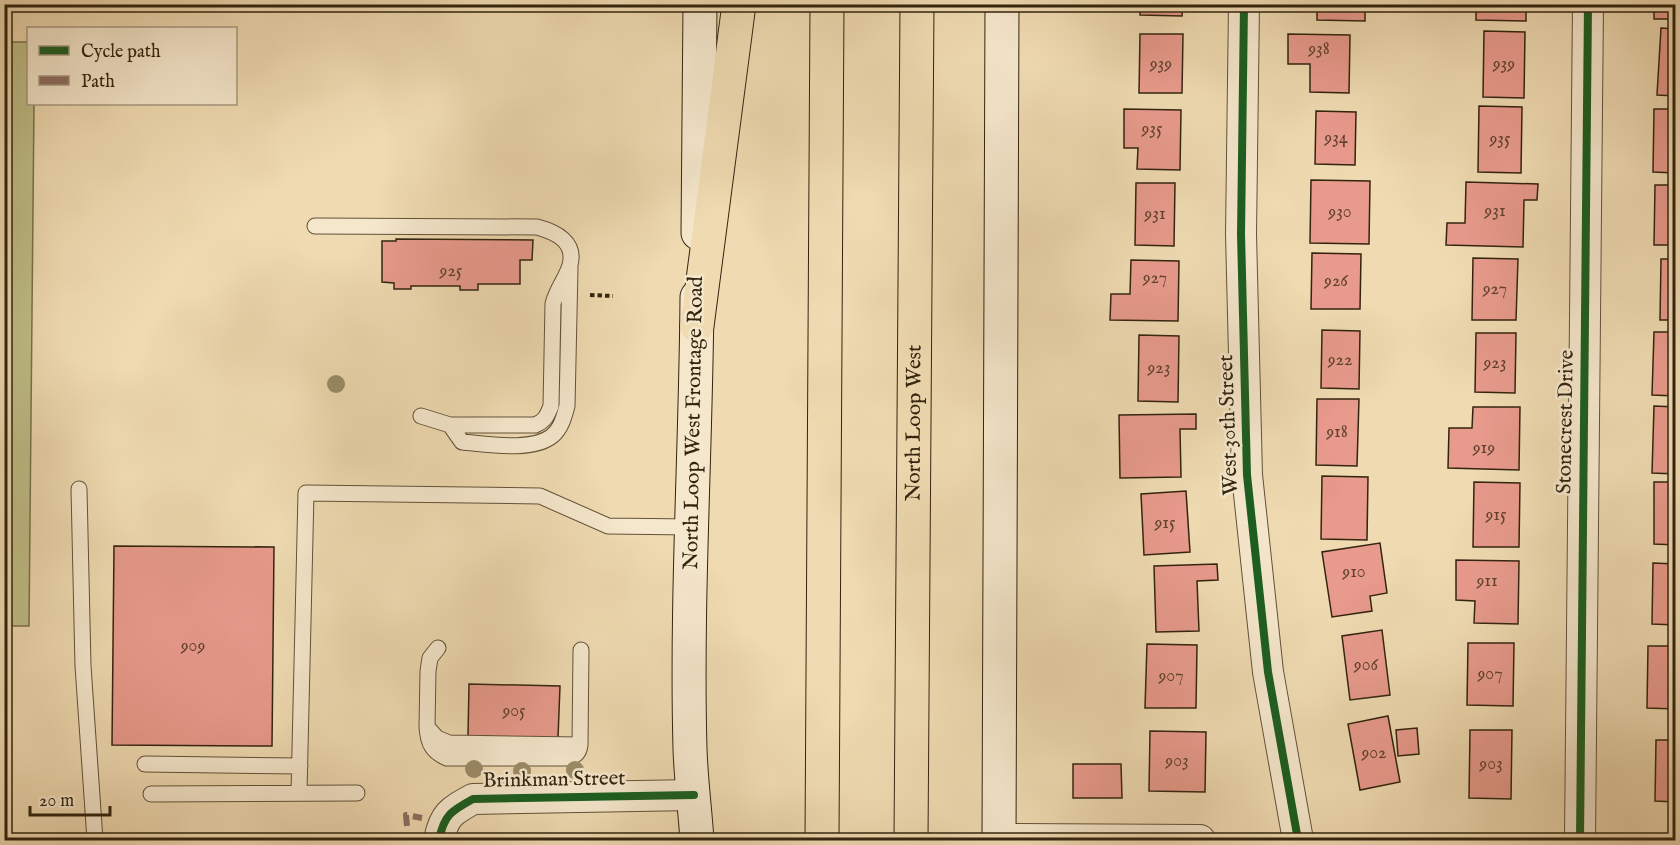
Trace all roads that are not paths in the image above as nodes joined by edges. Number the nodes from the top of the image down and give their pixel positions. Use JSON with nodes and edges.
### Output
{"nodes":[{"id":1,"x":700,"y":4,"type":"edge"},
{"id":2,"x":739,"y":4,"type":"edge"},
{"id":3,"x":827,"y":4,"type":"edge"},
{"id":4,"x":917,"y":4,"type":"edge"},
{"id":5,"x":1002,"y":4,"type":"edge"},
{"id":6,"x":1244,"y":4,"type":"edge"},
{"id":7,"x":1588,"y":4,"type":"edge"},
{"id":8,"x":315,"y":226,"type":"dead end"},
{"id":9,"x":697,"y":326,"type":"junction"},
{"id":10,"x":421,"y":416,"type":"dead end"},
{"id":11,"x":79,"y":489,"type":"dead end"},
{"id":12,"x":691,"y":527,"type":"junction"},
{"id":13,"x":438,"y":648,"type":"dead end"},
{"id":14,"x":581,"y":650,"type":"dead end"},
{"id":15,"x":911,"y":758,"type":"junction"},
{"id":16,"x":145,"y":764,"type":"dead end"},
{"id":17,"x":300,"y":766,"type":"junction"},
{"id":18,"x":357,"y":793,"type":"dead end"},
{"id":19,"x":151,"y":794,"type":"dead end"},
{"id":20,"x":299,"y":794,"type":"junction"},
{"id":21,"x":694,"y":795,"type":"junction"},
{"id":22,"x":95,"y":840,"type":"edge"},
{"id":23,"x":439,"y":840,"type":"edge"},
{"id":24,"x":696,"y":840,"type":"edge"},
{"id":25,"x":822,"y":840,"type":"edge"},
{"id":26,"x":910,"y":840,"type":"edge"},
{"id":27,"x":934,"y":840,"type":"edge"},
{"id":28,"x":999,"y":840,"type":"edge"},
{"id":29,"x":1200,"y":840,"type":"edge"},
{"id":30,"x":1298,"y":840,"type":"edge"},
{"id":31,"x":1580,"y":840,"type":"edge"}],
"edges":[{"from":1,"to":9,"type":"main road","name":"North Loop West Frontage Road"},
{"from":2,"to":9,"type":"highway"},
{"from":3,"to":25,"type":"highway"},
{"from":4,"to":15,"type":"highway","name":"North Loop West"},
{"from":5,"to":28,"type":"main road"},
{"from":6,"to":30,"type":"street","name":"West 30th Street"},
{"from":7,"to":31,"type":"street","name":"Stonecrest Drive"},
{"from":8,"to":10,"type":"lane"},
{"from":9,"to":12,"type":"main road","name":"North Loop West Frontage Road"},
{"from":11,"to":22,"type":"lane"},
{"from":12,"to":17,"type":"lane"},
{"from":12,"to":21,"type":"main road","name":"North Loop West Frontage Road"},
{"from":13,"to":14,"type":"lane"},
{"from":15,"to":26,"type":"highway","name":"North Loop West"},
{"from":15,"to":27,"type":"highway"},
{"from":16,"to":17,"type":"lane"},
{"from":17,"to":20,"type":"lane"},
{"from":18,"to":20,"type":"lane"},
{"from":19,"to":20,"type":"lane"},
{"from":21,"to":23,"type":"street","name":"Brinkman Street"},
{"from":21,"to":24,"type":"main road","name":"North Loop West Frontage Road"},
{"from":28,"to":29,"type":"street"}]}
